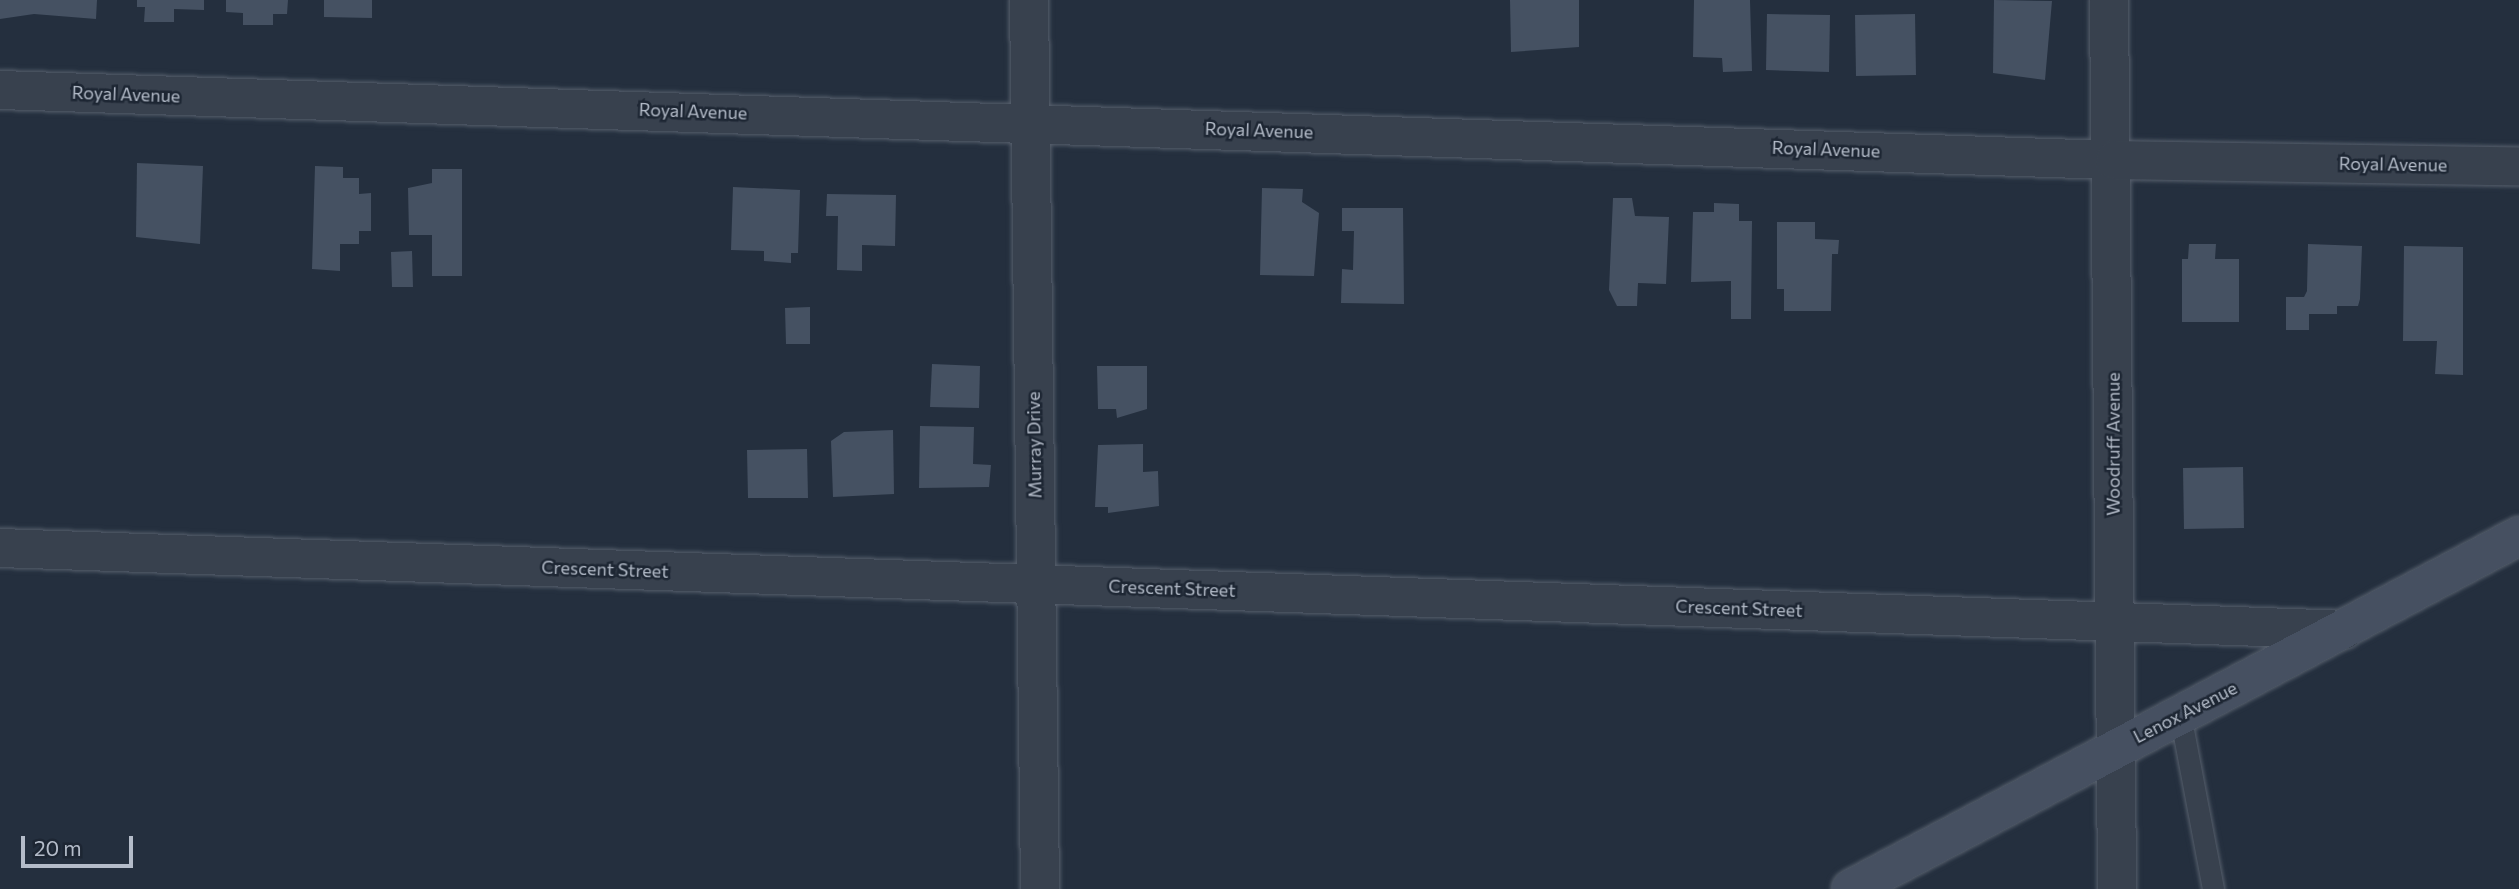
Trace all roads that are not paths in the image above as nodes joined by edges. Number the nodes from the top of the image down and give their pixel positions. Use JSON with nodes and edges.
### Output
{"nodes":[{"id":1,"x":1029,"y":0,"type":"edge"},
{"id":2,"x":2109,"y":0,"type":"edge"},
{"id":3,"x":0,"y":90,"type":"edge"},
{"id":4,"x":1031,"y":122,"type":"junction"},
{"id":5,"x":2115,"y":160,"type":"junction"},
{"id":6,"x":2519,"y":166,"type":"edge"},
{"id":7,"x":2519,"y":536,"type":"edge"},
{"id":8,"x":0,"y":548,"type":"edge"},
{"id":9,"x":1035,"y":583,"type":"junction"},
{"id":10,"x":2111,"y":621,"type":"junction"},
{"id":11,"x":2344,"y":630,"type":"junction"},
{"id":12,"x":2180,"y":714,"type":"junction"},
{"id":13,"x":2113,"y":748,"type":"junction"},
{"id":14,"x":1040,"y":889,"type":"edge"},
{"id":15,"x":1851,"y":889,"type":"edge"},
{"id":16,"x":2117,"y":889,"type":"edge"},
{"id":17,"x":2213,"y":889,"type":"edge"}],
"edges":[{"from":1,"to":4,"type":"street","name":"Murray Drive"},
{"from":2,"to":5,"type":"street","name":"Woodruff Avenue"},
{"from":3,"to":4,"type":"street","name":"Royal Avenue"},
{"from":4,"to":5,"type":"street","name":"Royal Avenue"},
{"from":4,"to":9,"type":"street","name":"Murray Drive"},
{"from":5,"to":6,"type":"street","name":"Royal Avenue"},
{"from":5,"to":10,"type":"street","name":"Woodruff Avenue"},
{"from":7,"to":11,"type":"main road","name":"Lenox Avenue"},
{"from":8,"to":9,"type":"street","name":"Crescent Street"},
{"from":9,"to":10,"type":"street","name":"Crescent Street"},
{"from":9,"to":14,"type":"street","name":"Murray Drive"},
{"from":10,"to":11,"type":"street","name":"Crescent Street"},
{"from":10,"to":13,"type":"street","name":"Woodruff Avenue"},
{"from":11,"to":12,"type":"main road","name":"Lenox Avenue"},
{"from":12,"to":13,"type":"main road","name":"Lenox Avenue"},
{"from":12,"to":17,"type":"lane"},
{"from":13,"to":15,"type":"main road","name":"Lenox Avenue"},
{"from":13,"to":16,"type":"street","name":"Woodruff Avenue"}]}
